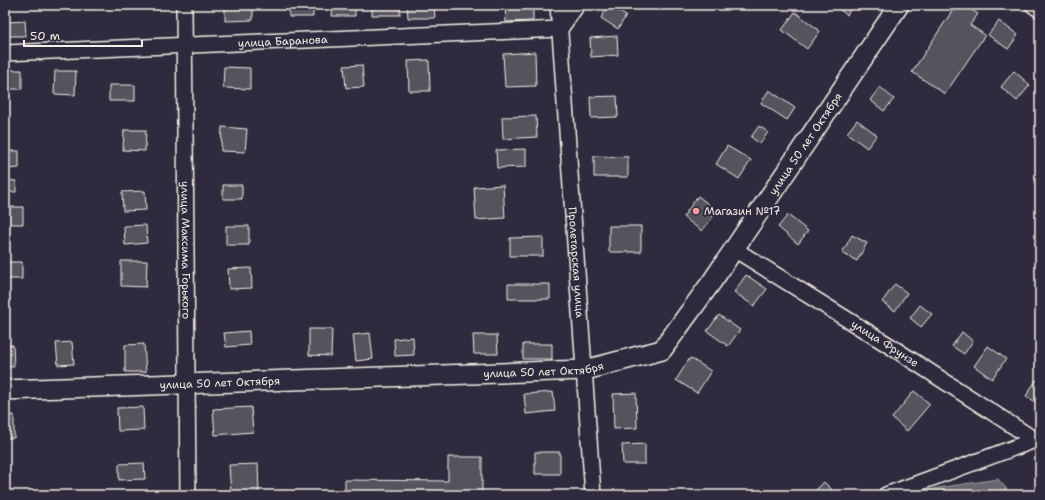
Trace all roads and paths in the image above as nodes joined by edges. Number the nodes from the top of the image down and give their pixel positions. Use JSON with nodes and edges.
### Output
{"nodes":[{"id":1,"x":184,"y":5,"type":"edge"},
{"id":2,"x":558,"y":5,"type":"edge"},
{"id":3,"x":577,"y":5,"type":"edge"},
{"id":4,"x":899,"y":5,"type":"edge"},
{"id":5,"x":1033,"y":5,"type":"edge"},
{"id":6,"x":1040,"y":10,"type":"edge"},
{"id":7,"x":560,"y":29,"type":"junction"},
{"id":8,"x":184,"y":45,"type":"junction"},
{"id":9,"x":5,"y":53,"type":"edge"},
{"id":10,"x":734,"y":249,"type":"junction"},
{"id":11,"x":585,"y":370,"type":"junction"},
{"id":12,"x":188,"y":385,"type":"junction"},
{"id":13,"x":5,"y":390,"type":"edge"},
{"id":14,"x":1037,"y":440,"type":"edge"},
{"id":15,"x":188,"y":495,"type":"edge"},
{"id":16,"x":593,"y":495,"type":"edge"},
{"id":17,"x":886,"y":495,"type":"edge"}],
"edges":[{"from":1,"to":8,"type":"street","name":"улица Максима Горького"},
{"from":2,"to":7,"type":"street","name":"Пролетарская улица"},
{"from":3,"to":7,"type":"street"},
{"from":4,"to":10,"type":"main road","name":"улица 50 лет Октября"},
{"from":5,"to":6,"type":"street"},
{"from":7,"to":8,"type":"street","name":"улица Баранова"},
{"from":7,"to":11,"type":"street","name":"Пролетарская улица"},
{"from":8,"to":9,"type":"street","name":"улица Баранова"},
{"from":8,"to":12,"type":"street","name":"улица Максима Горького"},
{"from":10,"to":11,"type":"main road","name":"улица 50 лет Октября"},
{"from":10,"to":14,"type":"street","name":"улица Фрунзе"},
{"from":11,"to":12,"type":"main road","name":"улица 50 лет Октября"},
{"from":11,"to":16,"type":"street","name":"Пролетарская улица"},
{"from":12,"to":13,"type":"main road","name":"улица 50 лет Октября"},
{"from":12,"to":15,"type":"street","name":"улица Максима Горького"},
{"from":14,"to":17,"type":"street"}]}
